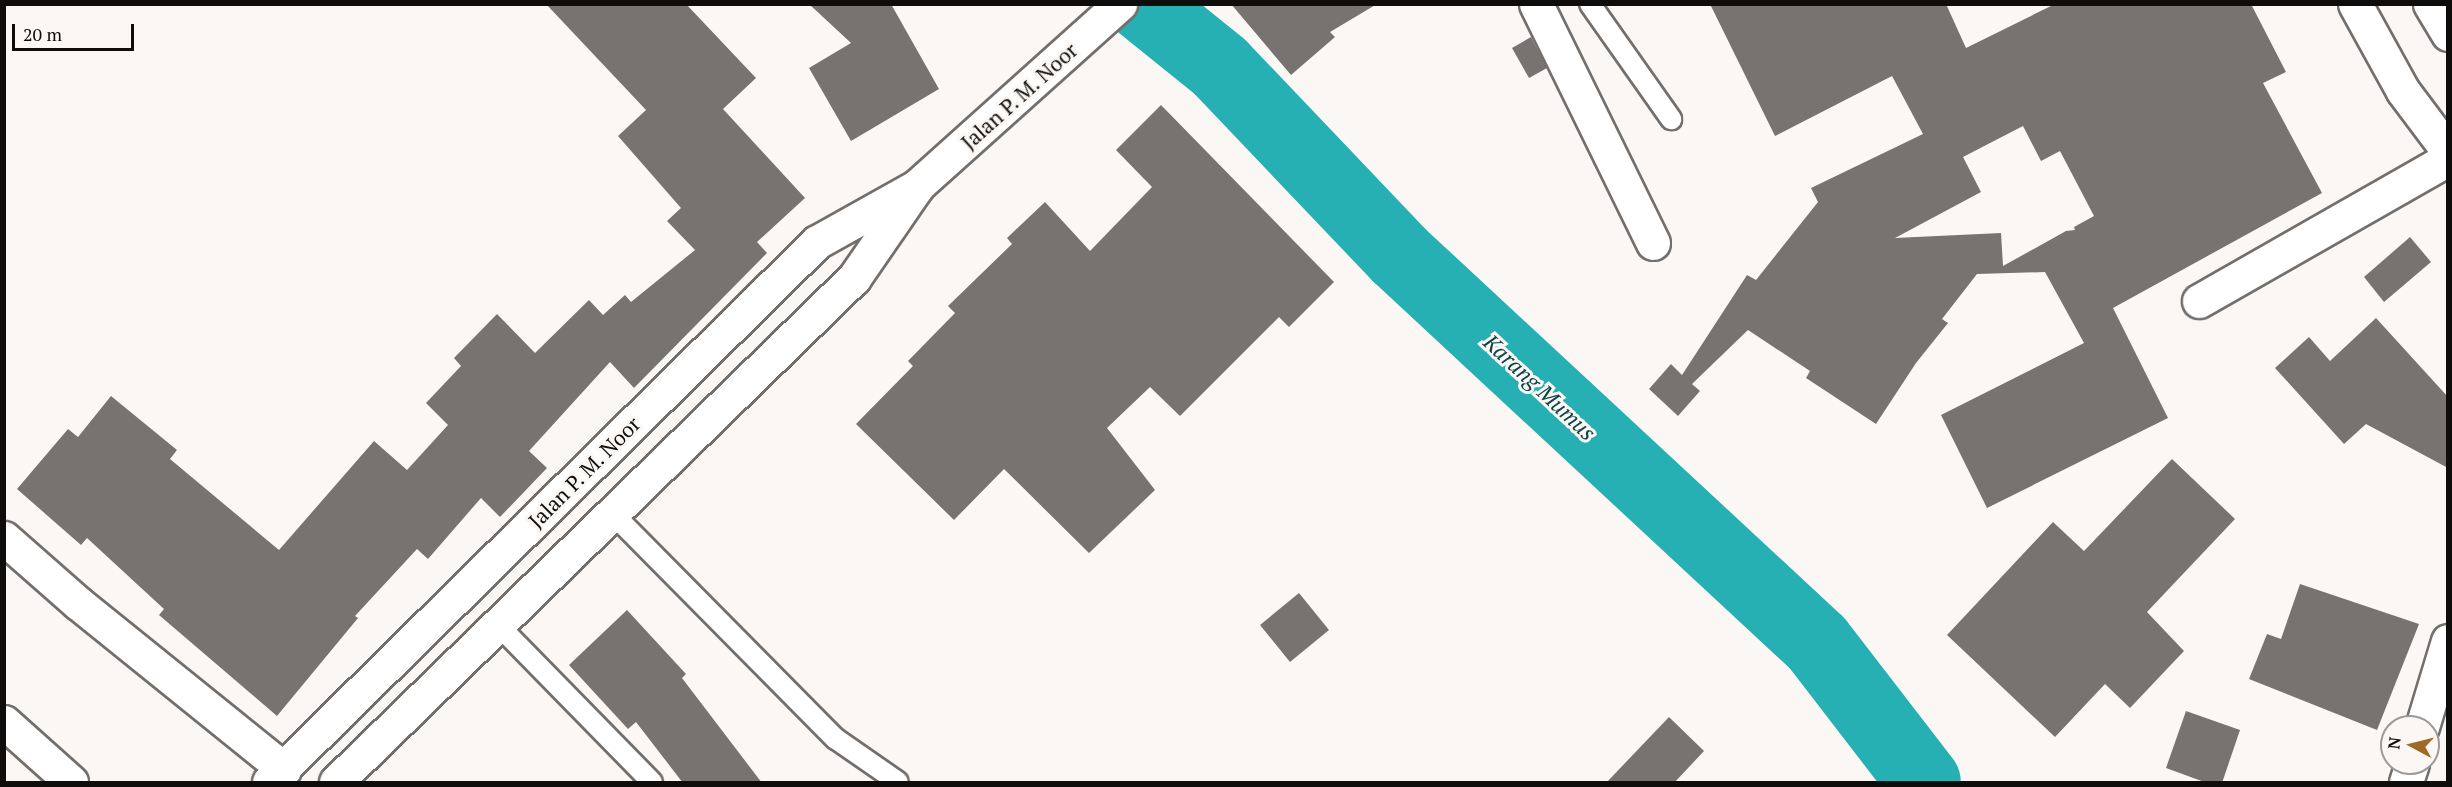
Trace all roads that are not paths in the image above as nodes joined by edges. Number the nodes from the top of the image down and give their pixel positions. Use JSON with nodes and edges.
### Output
{"nodes":[{"id":1,"x":1120,"y":4,"type":"edge"},
{"id":2,"x":1536,"y":4,"type":"edge"},
{"id":3,"x":1590,"y":4,"type":"edge"},
{"id":4,"x":2355,"y":4,"type":"edge"},
{"id":5,"x":2430,"y":4,"type":"edge"},
{"id":6,"x":2448,"y":34,"type":"edge"},
{"id":7,"x":1671,"y":119,"type":"dead end"},
{"id":8,"x":2448,"y":151,"type":"edge"},
{"id":9,"x":2448,"y":159,"type":"edge"},
{"id":10,"x":917,"y":186,"type":"junction"},
{"id":11,"x":1653,"y":243,"type":"dead end"},
{"id":12,"x":2199,"y":302,"type":"dead end"},
{"id":13,"x":612,"y":513,"type":"junction"},
{"id":14,"x":4,"y":538,"type":"edge"},
{"id":15,"x":498,"y":625,"type":"junction"},
{"id":16,"x":2448,"y":641,"type":"edge"},
{"id":17,"x":2426,"y":715,"type":"edge"},
{"id":18,"x":4,"y":722,"type":"edge"},
{"id":19,"x":277,"y":776,"type":"edge"},
{"id":20,"x":71,"y":783,"type":"edge"},
{"id":21,"x":336,"y":783,"type":"edge"},
{"id":22,"x":652,"y":783,"type":"edge"},
{"id":23,"x":898,"y":783,"type":"edge"}],
"edges":[{"from":1,"to":10,"type":"main road","name":"Jalan P. M. Noor"},
{"from":2,"to":11,"type":"main road"},
{"from":3,"to":7,"type":"lane"},
{"from":4,"to":8,"type":"main road"},
{"from":5,"to":6,"type":"main road"},
{"from":9,"to":12,"type":"main road"},
{"from":10,"to":13,"type":"main road","name":"Jalan P. M. Noor"},
{"from":10,"to":19,"type":"main road","name":"Jalan P. M. Noor"},
{"from":13,"to":15,"type":"main road","name":"Jalan P. M. Noor"},
{"from":13,"to":23,"type":"lane"},
{"from":14,"to":19,"type":"main road"},
{"from":15,"to":21,"type":"main road","name":"Jalan P. M. Noor"},
{"from":15,"to":22,"type":"lane"},
{"from":16,"to":17,"type":"main road"},
{"from":18,"to":20,"type":"main road"}]}
